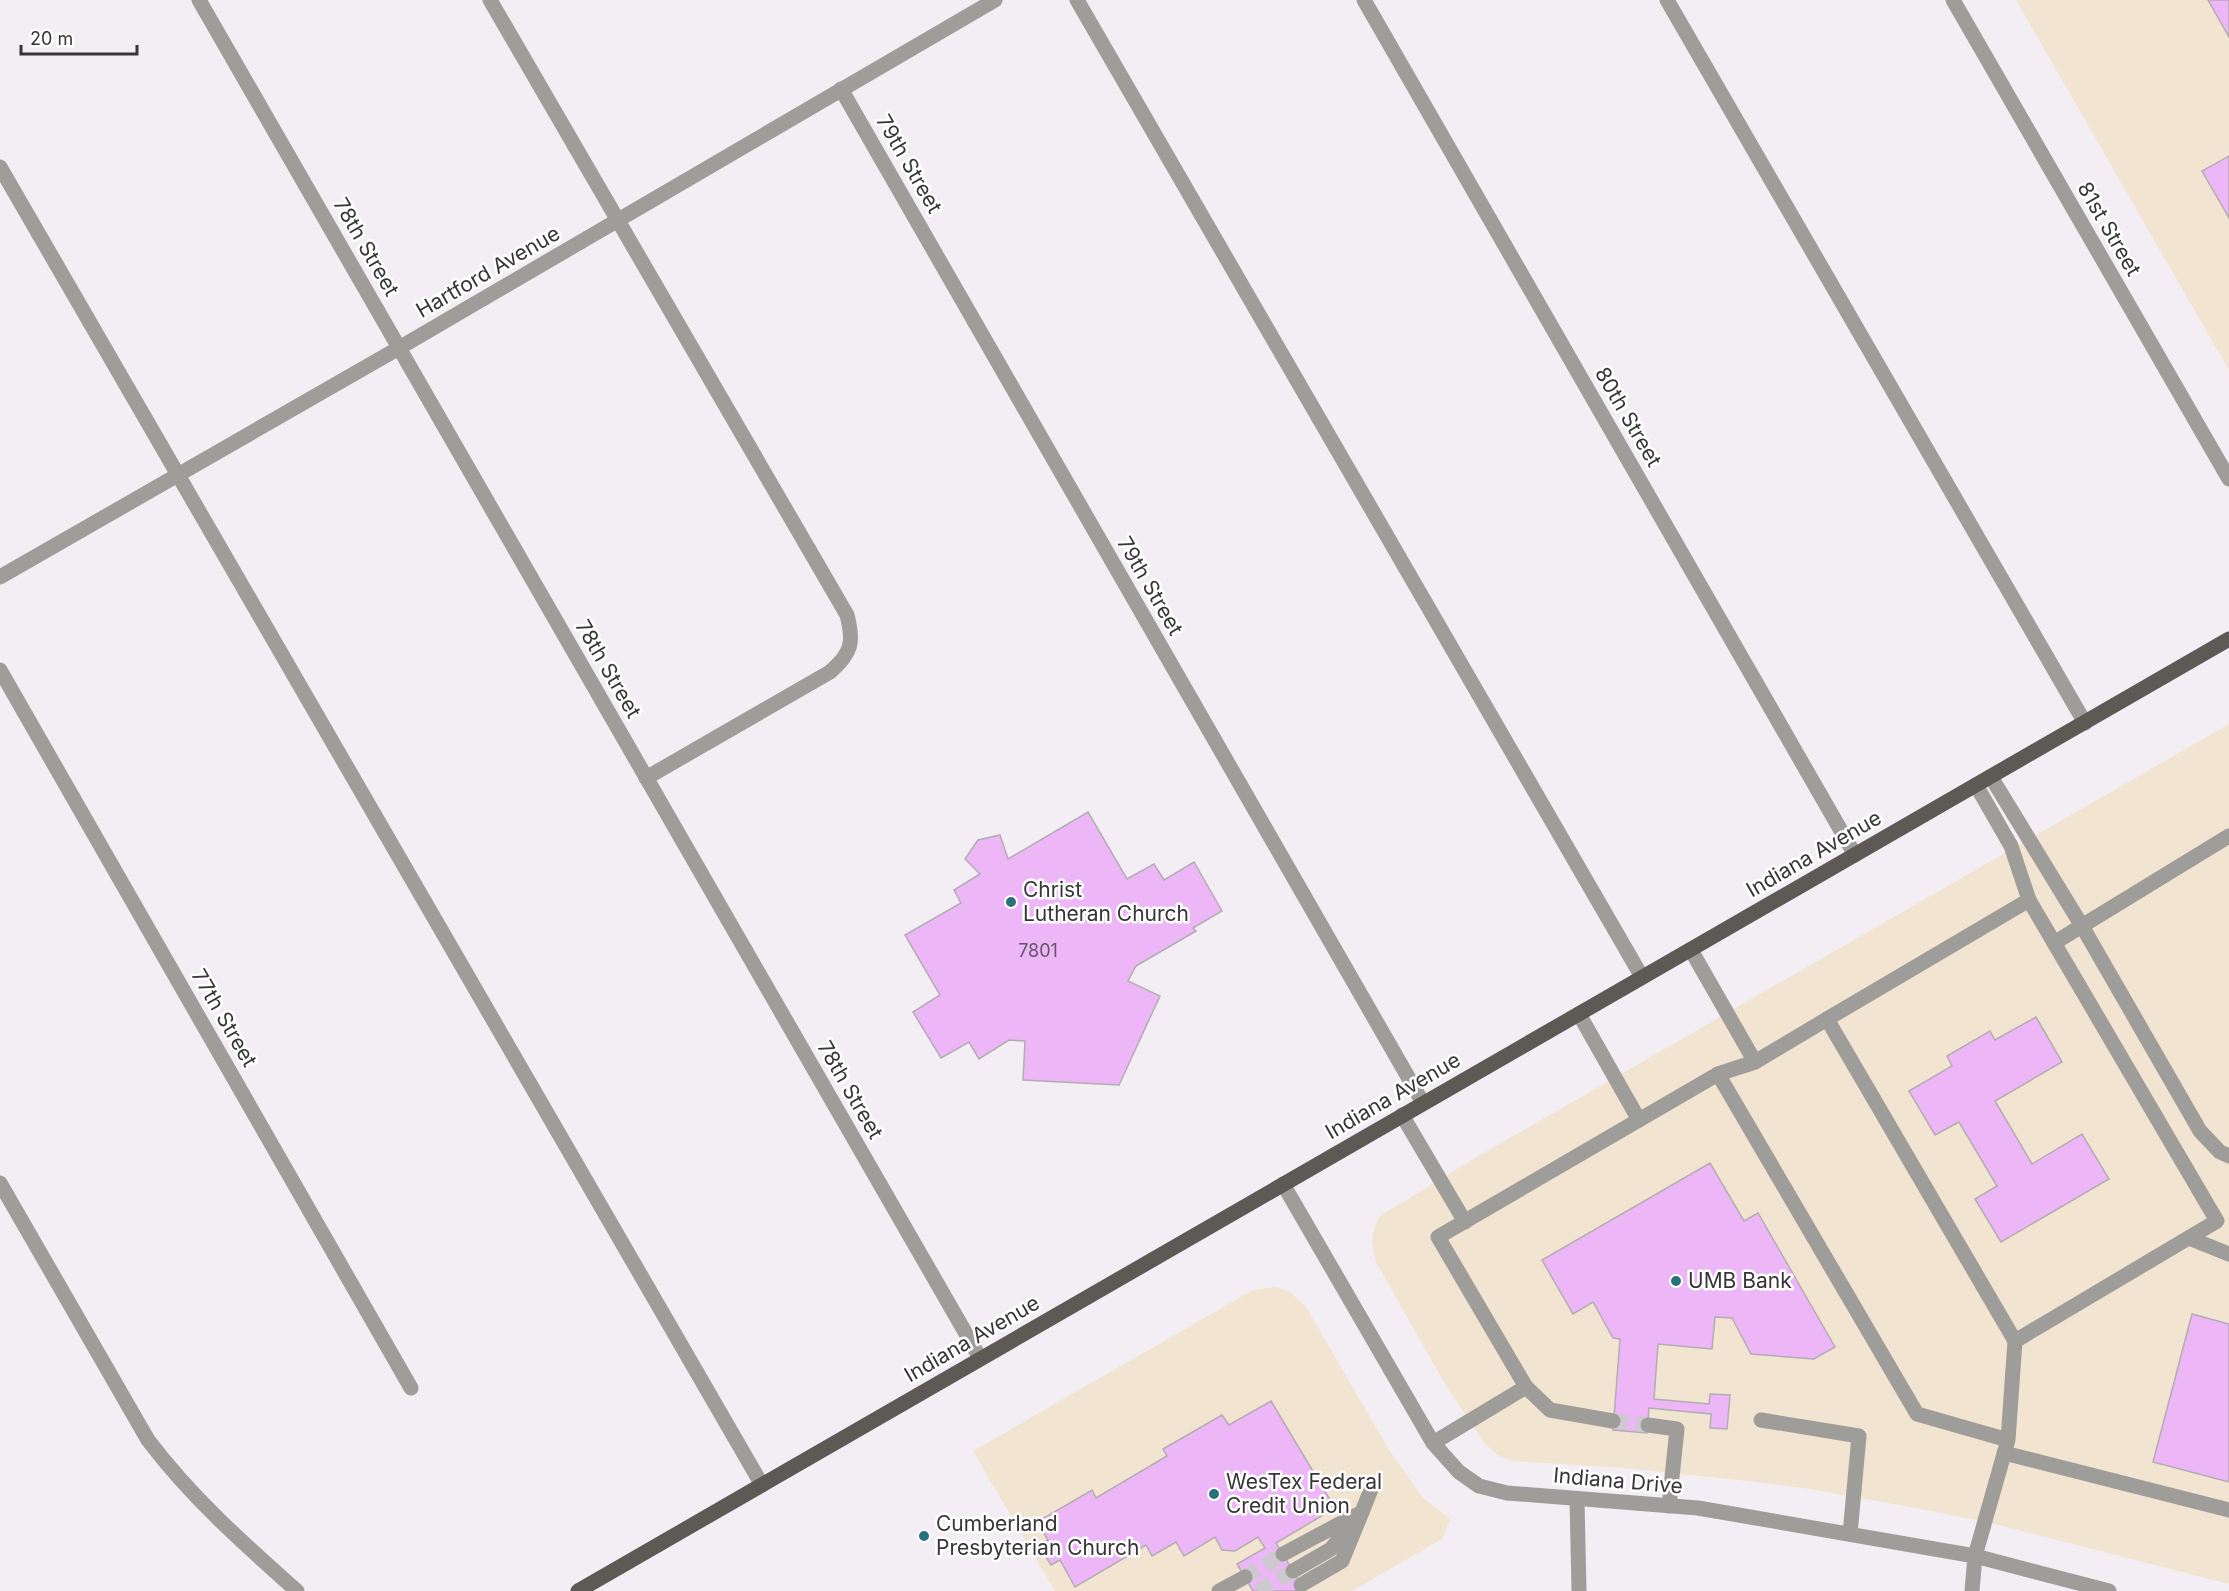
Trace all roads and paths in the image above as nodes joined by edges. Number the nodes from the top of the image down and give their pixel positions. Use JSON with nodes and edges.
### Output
{"nodes":[{"id":1,"x":199,"y":0,"type":"edge"},
{"id":2,"x":489,"y":0,"type":"edge"},
{"id":3,"x":995,"y":0,"type":"edge"},
{"id":4,"x":1077,"y":0,"type":"edge"},
{"id":5,"x":1364,"y":0,"type":"edge"},
{"id":6,"x":1667,"y":0,"type":"edge"},
{"id":7,"x":1953,"y":0,"type":"edge"},
{"id":8,"x":841,"y":89,"type":"junction"},
{"id":9,"x":0,"y":167,"type":"edge"},
{"id":10,"x":619,"y":220,"type":"junction"},
{"id":11,"x":399,"y":348,"type":"junction"},
{"id":12,"x":178,"y":475,"type":"junction"},
{"id":13,"x":2229,"y":479,"type":"edge"},
{"id":14,"x":0,"y":577,"type":"edge"},
{"id":15,"x":2229,"y":639,"type":"edge"},
{"id":16,"x":0,"y":670,"type":"edge"},
{"id":17,"x":2085,"y":723,"type":"junction"},
{"id":18,"x":1991,"y":777,"type":"junction"},
{"id":19,"x":646,"y":778,"type":"junction"},
{"id":20,"x":1976,"y":785,"type":"junction"},
{"id":21,"x":2229,"y":836,"type":"edge"},
{"id":22,"x":1855,"y":855,"type":"junction"},
{"id":23,"x":2029,"y":900,"type":"junction"},
{"id":24,"x":2082,"y":926,"type":"junction"},
{"id":25,"x":2054,"y":943,"type":"junction"},
{"id":26,"x":1690,"y":950,"type":"junction"},
{"id":27,"x":1642,"y":977,"type":"junction"},
{"id":28,"x":1579,"y":1014,"type":"junction"},
{"id":29,"x":1827,"y":1019,"type":"junction"},
{"id":30,"x":1755,"y":1062,"type":"junction"},
{"id":31,"x":1718,"y":1074,"type":"junction"},
{"id":32,"x":1423,"y":1103,"type":"junction"},
{"id":33,"x":1402,"y":1115,"type":"junction"},
{"id":34,"x":1639,"y":1120,"type":"junction"},
{"id":35,"x":2229,"y":1156,"type":"edge"},
{"id":36,"x":0,"y":1183,"type":"edge"},
{"id":37,"x":1283,"y":1184,"type":"junction"},
{"id":38,"x":1465,"y":1222,"type":"junction"},
{"id":39,"x":2189,"y":1238,"type":"junction"},
{"id":40,"x":2229,"y":1254,"type":"edge"},
{"id":41,"x":2015,"y":1341,"type":"junction"},
{"id":42,"x":980,"y":1358,"type":"junction"},
{"id":43,"x":411,"y":1388,"type":"dead end"},
{"id":44,"x":1526,"y":1388,"type":"junction"},
{"id":45,"x":1761,"y":1420,"type":"dead end"},
{"id":46,"x":1613,"y":1421,"type":"tunnel mouth"},
{"id":47,"x":1648,"y":1425,"type":"tunnel mouth"},
{"id":48,"x":1434,"y":1443,"type":"junction"},
{"id":49,"x":2006,"y":1446,"type":"junction"},
{"id":50,"x":762,"y":1485,"type":"junction"},
{"id":51,"x":1372,"y":1487,"type":"dead end"},
{"id":52,"x":1578,"y":1498,"type":"junction"},
{"id":53,"x":1669,"y":1506,"type":"junction"},
{"id":54,"x":2229,"y":1510,"type":"edge"},
{"id":55,"x":1362,"y":1512,"type":"junction"},
{"id":56,"x":1850,"y":1534,"type":"junction"},
{"id":57,"x":1283,"y":1554,"type":"tunnel mouth"},
{"id":58,"x":1975,"y":1556,"type":"junction"},
{"id":59,"x":1293,"y":1571,"type":"tunnel mouth"},
{"id":60,"x":1245,"y":1577,"type":"tunnel mouth"},
{"id":61,"x":1301,"y":1585,"type":"tunnel mouth"},
{"id":62,"x":297,"y":1591,"type":"edge"},
{"id":63,"x":578,"y":1591,"type":"edge"},
{"id":64,"x":1220,"y":1591,"type":"edge"},
{"id":65,"x":1579,"y":1591,"type":"edge"},
{"id":66,"x":1972,"y":1591,"type":"edge"},
{"id":67,"x":2109,"y":1591,"type":"edge"}],
"edges":[{"from":1,"to":11,"type":"street","name":"78th Street"},
{"from":2,"to":10,"type":"street"},
{"from":3,"to":8,"type":"street","name":"Hartford Avenue"},
{"from":4,"to":27,"type":"street"},
{"from":5,"to":22,"type":"street","name":"80th Street"},
{"from":6,"to":17,"type":"street"},
{"from":7,"to":13,"type":"street","name":"81st Street"},
{"from":8,"to":10,"type":"street","name":"Hartford Avenue"},
{"from":8,"to":32,"type":"street","name":"79th Street"},
{"from":9,"to":12,"type":"street"},
{"from":10,"to":11,"type":"street","name":"Hartford Avenue"},
{"from":10,"to":19,"type":"street"},
{"from":11,"to":12,"type":"street","name":"Hartford Avenue"},
{"from":11,"to":19,"type":"street","name":"78th Street"},
{"from":12,"to":14,"type":"street","name":"Hartford Avenue"},
{"from":12,"to":50,"type":"street"},
{"from":15,"to":17,"type":"main road","name":"Indiana Avenue"},
{"from":16,"to":43,"type":"street","name":"77th Street"},
{"from":17,"to":18,"type":"main road","name":"Indiana Avenue"},
{"from":18,"to":20,"type":"main road","name":"Indiana Avenue"},
{"from":18,"to":24,"type":"street"},
{"from":19,"to":42,"type":"street","name":"78th Street"},
{"from":20,"to":22,"type":"main road","name":"Indiana Avenue"},
{"from":20,"to":23,"type":"street"},
{"from":21,"to":24,"type":"street"},
{"from":22,"to":26,"type":"main road","name":"Indiana Avenue"},
{"from":23,"to":25,"type":"street"},
{"from":23,"to":29,"type":"street"},
{"from":24,"to":25,"type":"street"},
{"from":24,"to":35,"type":"street"},
{"from":25,"to":39,"type":"street"},
{"from":26,"to":27,"type":"main road","name":"Indiana Avenue"},
{"from":26,"to":30,"type":"street"},
{"from":27,"to":28,"type":"main road","name":"Indiana Avenue"},
{"from":28,"to":32,"type":"main road","name":"Indiana Avenue"},
{"from":28,"to":34,"type":"street"},
{"from":29,"to":30,"type":"street"},
{"from":29,"to":41,"type":"street"},
{"from":30,"to":31,"type":"street"},
{"from":31,"to":34,"type":"street"},
{"from":31,"to":49,"type":"street"},
{"from":32,"to":33,"type":"main road","name":"Indiana Avenue"},
{"from":33,"to":37,"type":"main road","name":"Indiana Avenue"},
{"from":33,"to":38,"type":"street"},
{"from":34,"to":38,"type":"street"},
{"from":36,"to":62,"type":"street"},
{"from":37,"to":42,"type":"main road","name":"Indiana Avenue"},
{"from":37,"to":48,"type":"street","name":"Indiana Drive"},
{"from":38,"to":44,"type":"street"},
{"from":39,"to":40,"type":"street"},
{"from":39,"to":41,"type":"street"},
{"from":41,"to":49,"type":"street"},
{"from":42,"to":50,"type":"main road","name":"Indiana Avenue"},
{"from":44,"to":46,"type":"street"},
{"from":44,"to":48,"type":"street"},
{"from":45,"to":56,"type":"street"},
{"from":47,"to":53,"type":"street"},
{"from":48,"to":52,"type":"street","name":"Indiana Drive"},
{"from":49,"to":54,"type":"street"},
{"from":49,"to":58,"type":"street"},
{"from":50,"to":63,"type":"main road","name":"Indiana Avenue"},
{"from":51,"to":55,"type":"street"},
{"from":52,"to":53,"type":"street","name":"Indiana Drive"},
{"from":52,"to":65,"type":"street"},
{"from":53,"to":56,"type":"street","name":"Indiana Drive"},
{"from":55,"to":57,"type":"street"},
{"from":55,"to":59,"type":"street"},
{"from":55,"to":61,"type":"street"},
{"from":56,"to":58,"type":"street","name":"Indiana Drive"},
{"from":58,"to":66,"type":"street"},
{"from":58,"to":67,"type":"street","name":"Indiana Drive"},
{"from":60,"to":64,"type":"street"}]}
